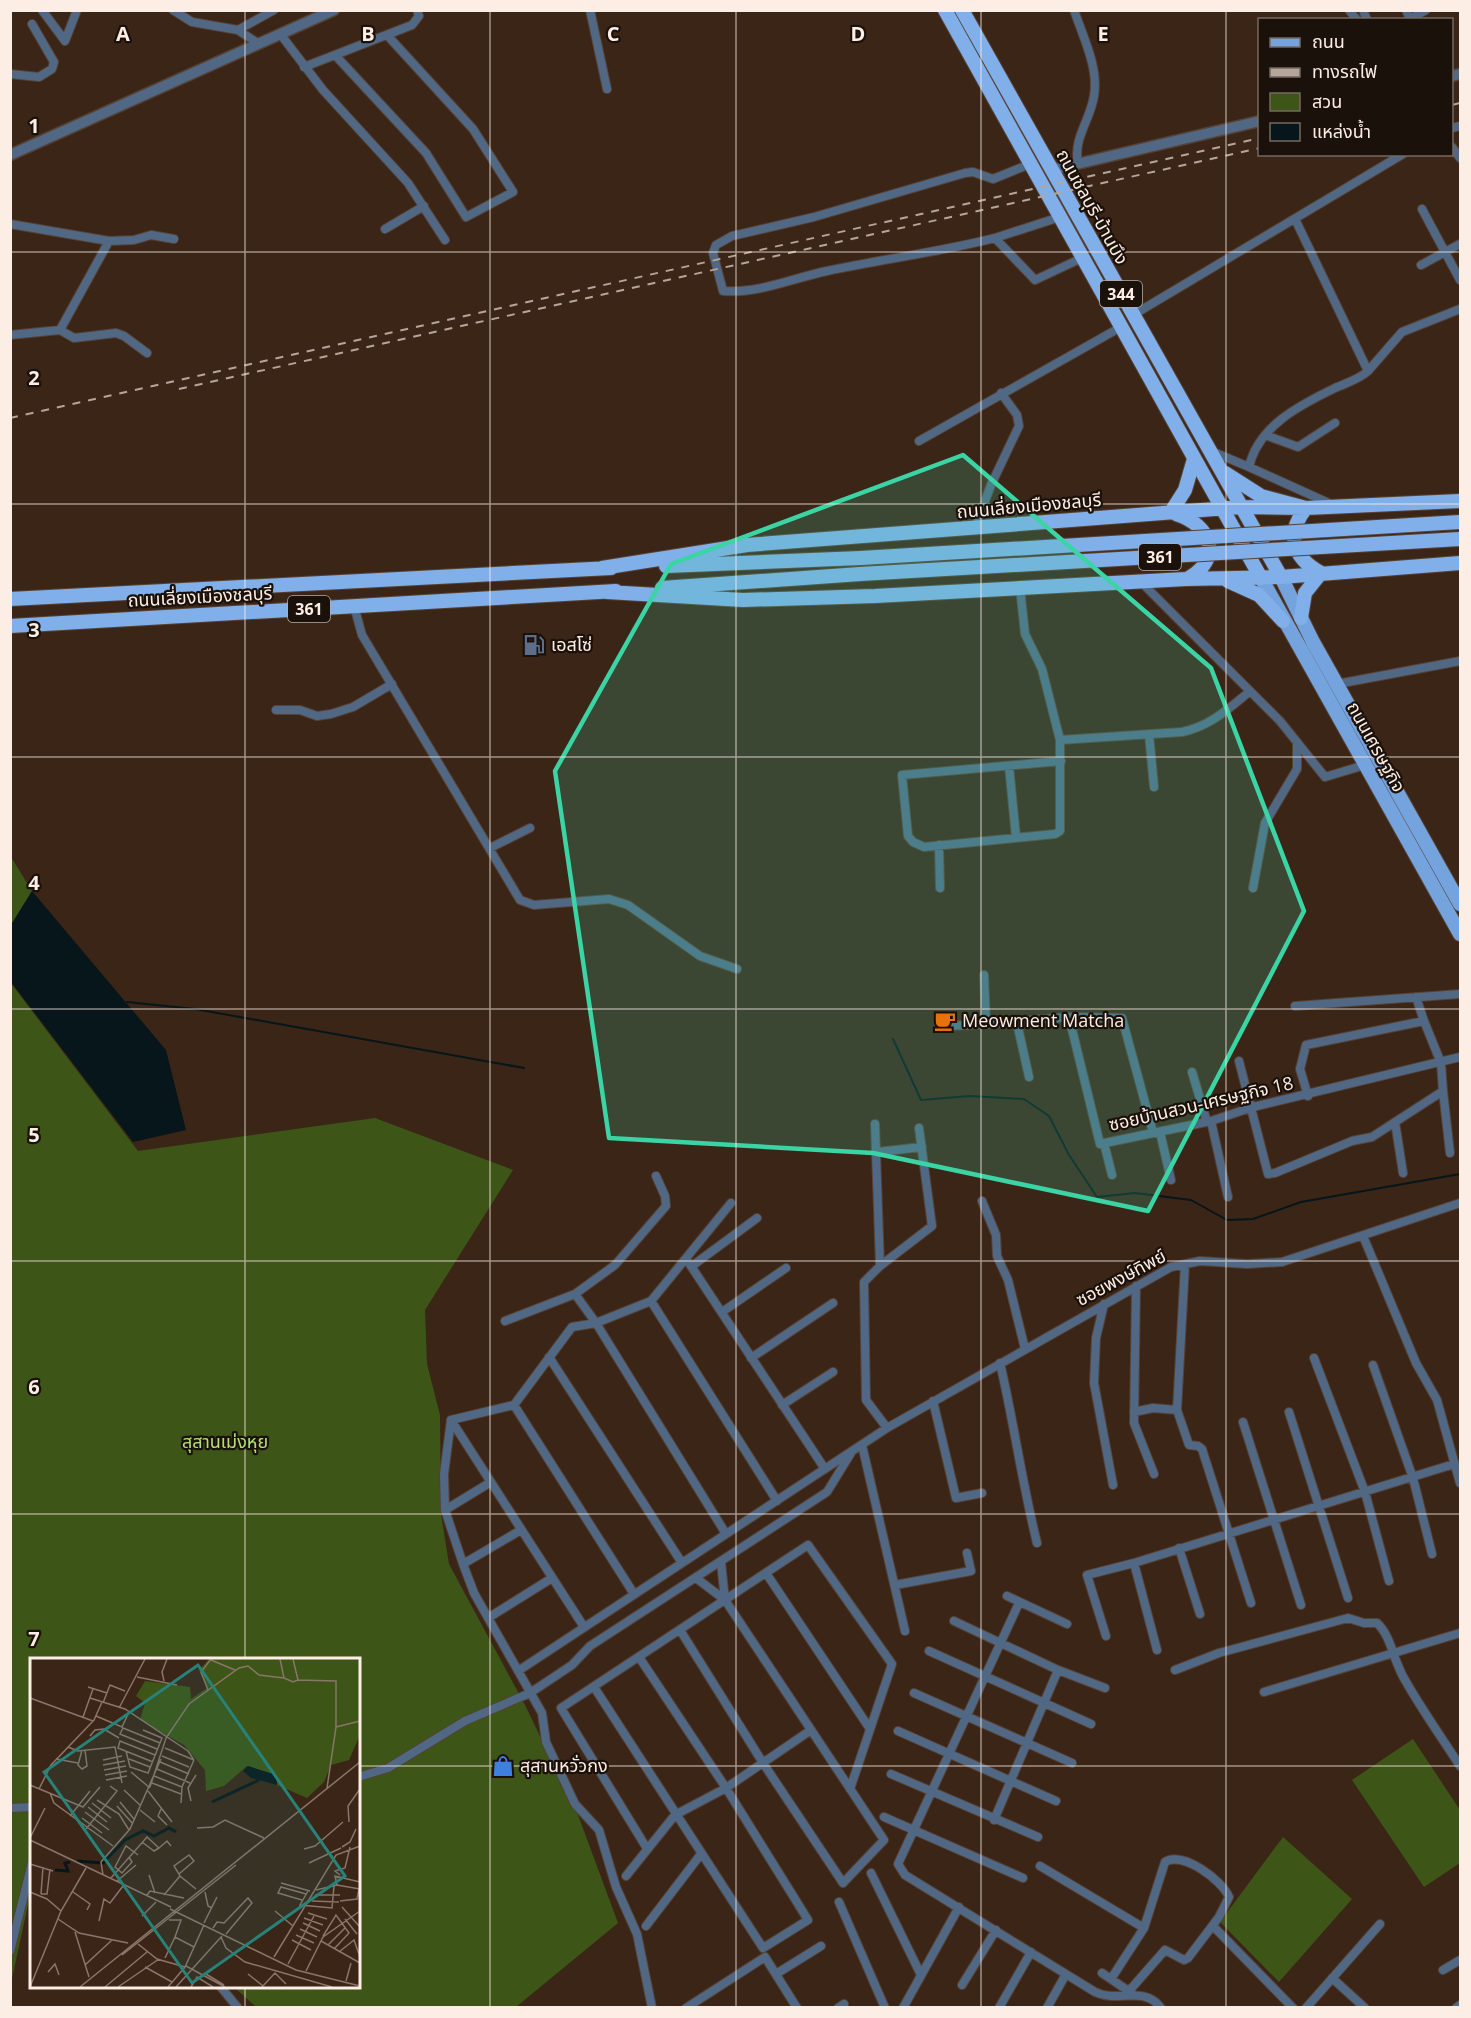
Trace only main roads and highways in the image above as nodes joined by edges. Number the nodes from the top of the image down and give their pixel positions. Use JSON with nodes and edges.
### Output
{"nodes":[{"id":1,"x":945,"y":10,"type":"edge"},
{"id":2,"x":962,"y":10,"type":"edge"},
{"id":3,"x":1194,"y":459,"type":"junction"},
{"id":4,"x":1221,"y":470,"type":"junction"},
{"id":5,"x":1461,"y":501,"type":"edge"},
{"id":6,"x":1241,"y":507,"type":"junction"},
{"id":7,"x":1221,"y":508,"type":"junction"},
{"id":8,"x":1306,"y":508,"type":"junction"},
{"id":9,"x":1171,"y":512,"type":"junction"},
{"id":10,"x":1461,"y":522,"type":"edge"},
{"id":11,"x":1461,"y":539,"type":"edge"},
{"id":12,"x":1461,"y":563,"type":"edge"},
{"id":13,"x":602,"y":568,"type":"junction"},
{"id":14,"x":1321,"y":573,"type":"junction"},
{"id":15,"x":1281,"y":577,"type":"junction"},
{"id":16,"x":1261,"y":578,"type":"junction"},
{"id":17,"x":1186,"y":579,"type":"junction"},
{"id":18,"x":1215,"y":579,"type":"junction"},
{"id":19,"x":607,"y":592,"type":"junction"},
{"id":20,"x":10,"y":599,"type":"edge"},
{"id":21,"x":1301,"y":618,"type":"junction"},
{"id":22,"x":1283,"y":621,"type":"junction"},
{"id":23,"x":10,"y":626,"type":"edge"},
{"id":24,"x":1426,"y":843,"type":"junction"},
{"id":25,"x":1413,"y":850,"type":"junction"},
{"id":26,"x":1461,"y":904,"type":"edge"},
{"id":27,"x":1461,"y":934,"type":"edge"}],
"edges":[{"from":1,"to":3,"type":"highway","name":"ถนนชลบุรี-บ้านบึง","number":"344"},
{"from":2,"to":4,"type":"highway","name":"ถนนชลบุรี-บ้านบึง","number":"344"},
{"from":3,"to":7,"type":"highway","name":"ถนนชลบุรี-บ้านบึง","number":"344"},
{"from":3,"to":9,"type":"highway"},
{"from":4,"to":6,"type":"highway","name":"ถนนชลบุรี-บ้านบึง","number":"344"},
{"from":4,"to":8,"type":"highway"},
{"from":5,"to":8,"type":"highway","name":"ถนนเลี่ยงเมืองชลบุรี","number":"361"},
{"from":6,"to":7,"type":"highway","name":"ถนนเลี่ยงเมืองชลบุรี","number":"361"},
{"from":6,"to":8,"type":"highway","name":"ถนนเลี่ยงเมืองชลบุรี","number":"361"},
{"from":6,"to":15,"type":"highway","name":"ถนนชลบุรี-บ้านบึง","number":"344"},
{"from":7,"to":9,"type":"highway","name":"ถนนเลี่ยงเมืองชลบุรี","number":"361"},
{"from":7,"to":16,"type":"highway","name":"ถนนชลบุรี-บ้านบึง","number":"344"},
{"from":8,"to":14,"type":"highway"},
{"from":9,"to":13,"type":"highway","name":"ถนนเลี่ยงเมืองชลบุรี","number":"361"},
{"from":9,"to":17,"type":"highway"},
{"from":10,"to":13,"type":"highway","name":"ถนนเลี่ยงเมืองชลบุรี","number":"361","bridge":true},
{"from":11,"to":19,"type":"highway","name":"ถนนเลี่ยงเมืองชลบุรี","number":"361","bridge":true},
{"from":12,"to":14,"type":"highway","name":"ถนนเลี่ยงเมืองชลบุรี","number":"361"},
{"from":13,"to":20,"type":"highway","name":"ถนนเลี่ยงเมืองชลบุรี","number":"361"},
{"from":14,"to":15,"type":"highway","name":"ถนนเลี่ยงเมืองชลบุรี","number":"361"},
{"from":14,"to":21,"type":"highway"},
{"from":15,"to":16,"type":"highway","name":"ถนนเลี่ยงเมืองชลบุรี","number":"361"},
{"from":15,"to":21,"type":"main road","name":"ถนนเศรษฐกิจ"},
{"from":16,"to":18,"type":"highway","name":"ถนนเลี่ยงเมืองชลบุรี","number":"361"},
{"from":16,"to":22,"type":"main road","name":"ถนนเศรษฐกิจ"},
{"from":17,"to":18,"type":"highway","name":"ถนนเลี่ยงเมืองชลบุรี","number":"361"},
{"from":17,"to":19,"type":"highway","name":"ถนนเลี่ยงเมืองชลบุรี","number":"361"},
{"from":18,"to":22,"type":"highway"},
{"from":19,"to":23,"type":"highway","name":"ถนนเลี่ยงเมืองชลบุรี","number":"361"},
{"from":21,"to":24,"type":"main road","name":"ถนนเศรษฐกิจ"},
{"from":22,"to":25,"type":"main road","name":"ถนนเศรษฐกิจ"},
{"from":24,"to":25,"type":"main road"},
{"from":24,"to":26,"type":"main road","name":"ถนนเศรษฐกิจ"},
{"from":25,"to":27,"type":"main road","name":"ถนนเศรษฐกิจ"}]}
